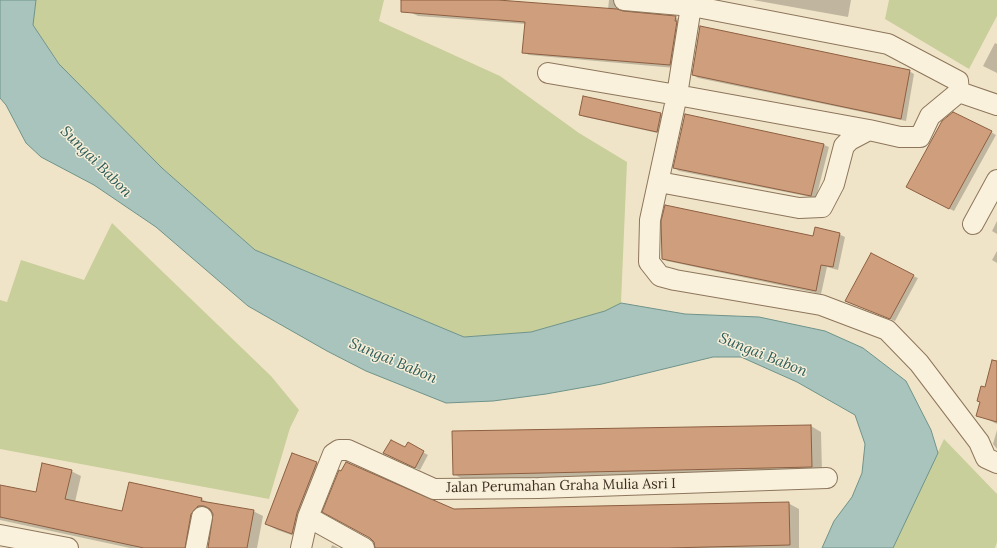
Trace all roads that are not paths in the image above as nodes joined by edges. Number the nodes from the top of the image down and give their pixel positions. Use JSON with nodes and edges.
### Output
{"nodes":[{"id":1,"x":624,"y":0,"type":"edge"},
{"id":2,"x":692,"y":3,"type":"edge"},
{"id":3,"x":548,"y":73,"type":"dead end"},
{"id":4,"x":959,"y":92,"type":"junction"},
{"id":5,"x":677,"y":95,"type":"junction"},
{"id":6,"x":997,"y":105,"type":"edge"},
{"id":7,"x":869,"y":130,"type":"junction"},
{"id":8,"x":997,"y":180,"type":"edge"},
{"id":9,"x":659,"y":182,"type":"junction"},
{"id":10,"x":973,"y":224,"type":"dead end"},
{"id":11,"x":997,"y":463,"type":"edge"},
{"id":12,"x":827,"y":478,"type":"dead end"},
{"id":13,"x":202,"y":517,"type":"dead end"},
{"id":14,"x":308,"y":517,"type":"junction"},
{"id":15,"x":0,"y":535,"type":"edge"},
{"id":16,"x":68,"y":548,"type":"edge"},
{"id":17,"x":196,"y":548,"type":"edge"},
{"id":18,"x":301,"y":548,"type":"edge"},
{"id":19,"x":364,"y":548,"type":"edge"}],
"edges":[{"from":1,"to":2,"type":"street"},
{"from":2,"to":4,"type":"street"},
{"from":2,"to":5,"type":"street"},
{"from":3,"to":5,"type":"street"},
{"from":4,"to":6,"type":"street"},
{"from":4,"to":7,"type":"street"},
{"from":5,"to":7,"type":"street"},
{"from":5,"to":9,"type":"street"},
{"from":7,"to":9,"type":"street"},
{"from":8,"to":10,"type":"street"},
{"from":9,"to":11,"type":"street"},
{"from":12,"to":14,"type":"street","name":"Jalan Perumahan Graha Mulia Asri I"},
{"from":13,"to":17,"type":"street"},
{"from":14,"to":18,"type":"street","name":"Jalan Perumahan Graha Mulia Asri I"},
{"from":14,"to":19,"type":"street"},
{"from":15,"to":16,"type":"street"}]}
